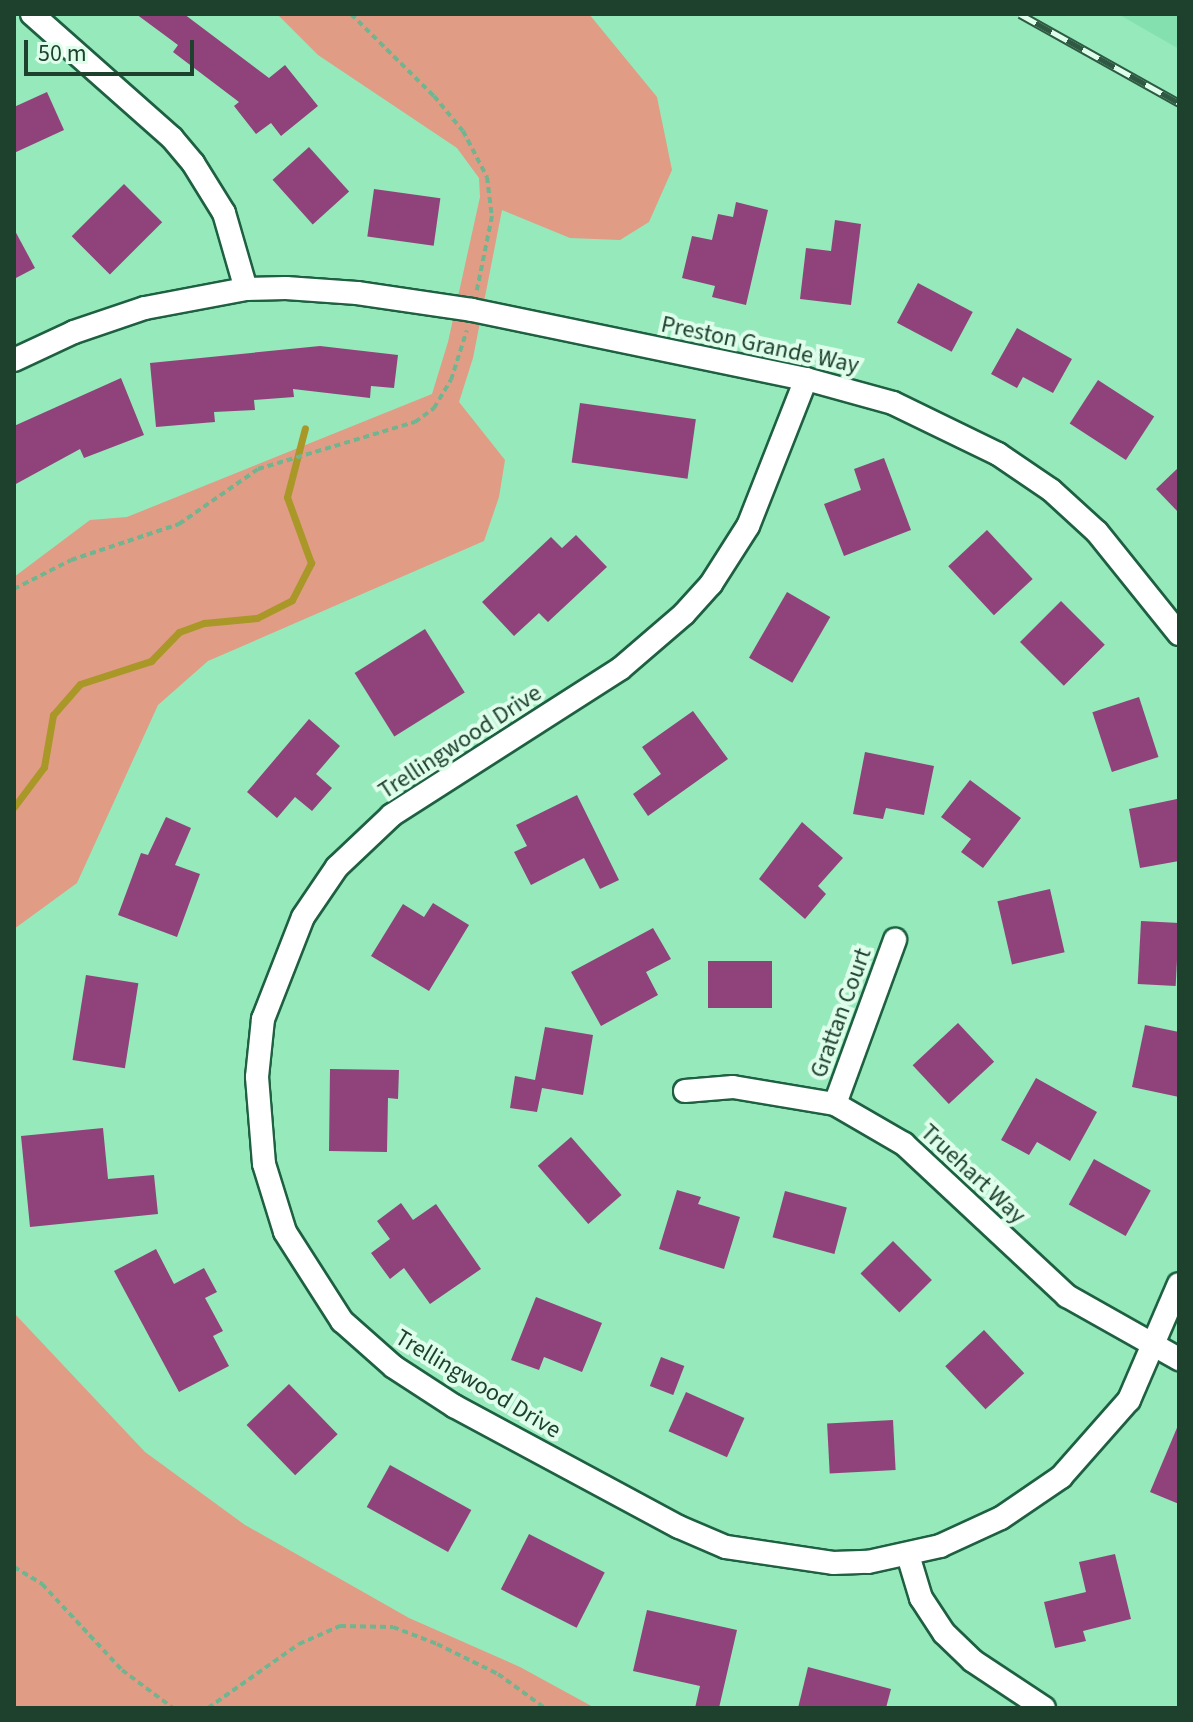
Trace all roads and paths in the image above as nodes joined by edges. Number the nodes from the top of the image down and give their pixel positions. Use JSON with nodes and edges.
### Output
{"nodes":[{"id":1,"x":32,"y":14,"type":"edge"},
{"id":2,"x":351,"y":14,"type":"edge"},
{"id":3,"x":246,"y":289,"type":"junction"},
{"id":4,"x":472,"y":310,"type":"junction"},
{"id":5,"x":14,"y":360,"type":"edge"},
{"id":6,"x":806,"y":379,"type":"junction"},
{"id":7,"x":14,"y":589,"type":"edge"},
{"id":8,"x":1179,"y":634,"type":"edge"},
{"id":9,"x":895,"y":940,"type":"dead end"},
{"id":10,"x":685,"y":1091,"type":"dead end"},
{"id":11,"x":835,"y":1104,"type":"junction"},
{"id":12,"x":1179,"y":1284,"type":"edge"},
{"id":13,"x":1154,"y":1349,"type":"junction"},
{"id":14,"x":1179,"y":1359,"type":"edge"},
{"id":15,"x":908,"y":1555,"type":"junction"},
{"id":16,"x":14,"y":1567,"type":"edge"},
{"id":17,"x":173,"y":1708,"type":"edge"},
{"id":18,"x":208,"y":1708,"type":"edge"},
{"id":19,"x":545,"y":1708,"type":"edge"},
{"id":20,"x":1044,"y":1708,"type":"edge"}],
"edges":[{"from":1,"to":3,"type":"street"},
{"from":2,"to":4,"type":"path"},
{"from":3,"to":4,"type":"street","name":"Preston Grande Way"},
{"from":3,"to":5,"type":"street","name":"Preston Grande Way"},
{"from":4,"to":6,"type":"street","name":"Preston Grande Way"},
{"from":4,"to":7,"type":"path"},
{"from":6,"to":8,"type":"street","name":"Preston Grande Way"},
{"from":6,"to":15,"type":"street","name":"Trellingwood Drive"},
{"from":9,"to":11,"type":"street","name":"Grattan Court"},
{"from":10,"to":11,"type":"street","name":"Truehart Way"},
{"from":11,"to":13,"type":"street","name":"Truehart Way"},
{"from":12,"to":13,"type":"street"},
{"from":13,"to":14,"type":"street","name":"Truehart Way"},
{"from":13,"to":15,"type":"street","name":"Trellingwood Drive"},
{"from":15,"to":20,"type":"street"},
{"from":16,"to":17,"type":"path"},
{"from":18,"to":19,"type":"path"}]}
